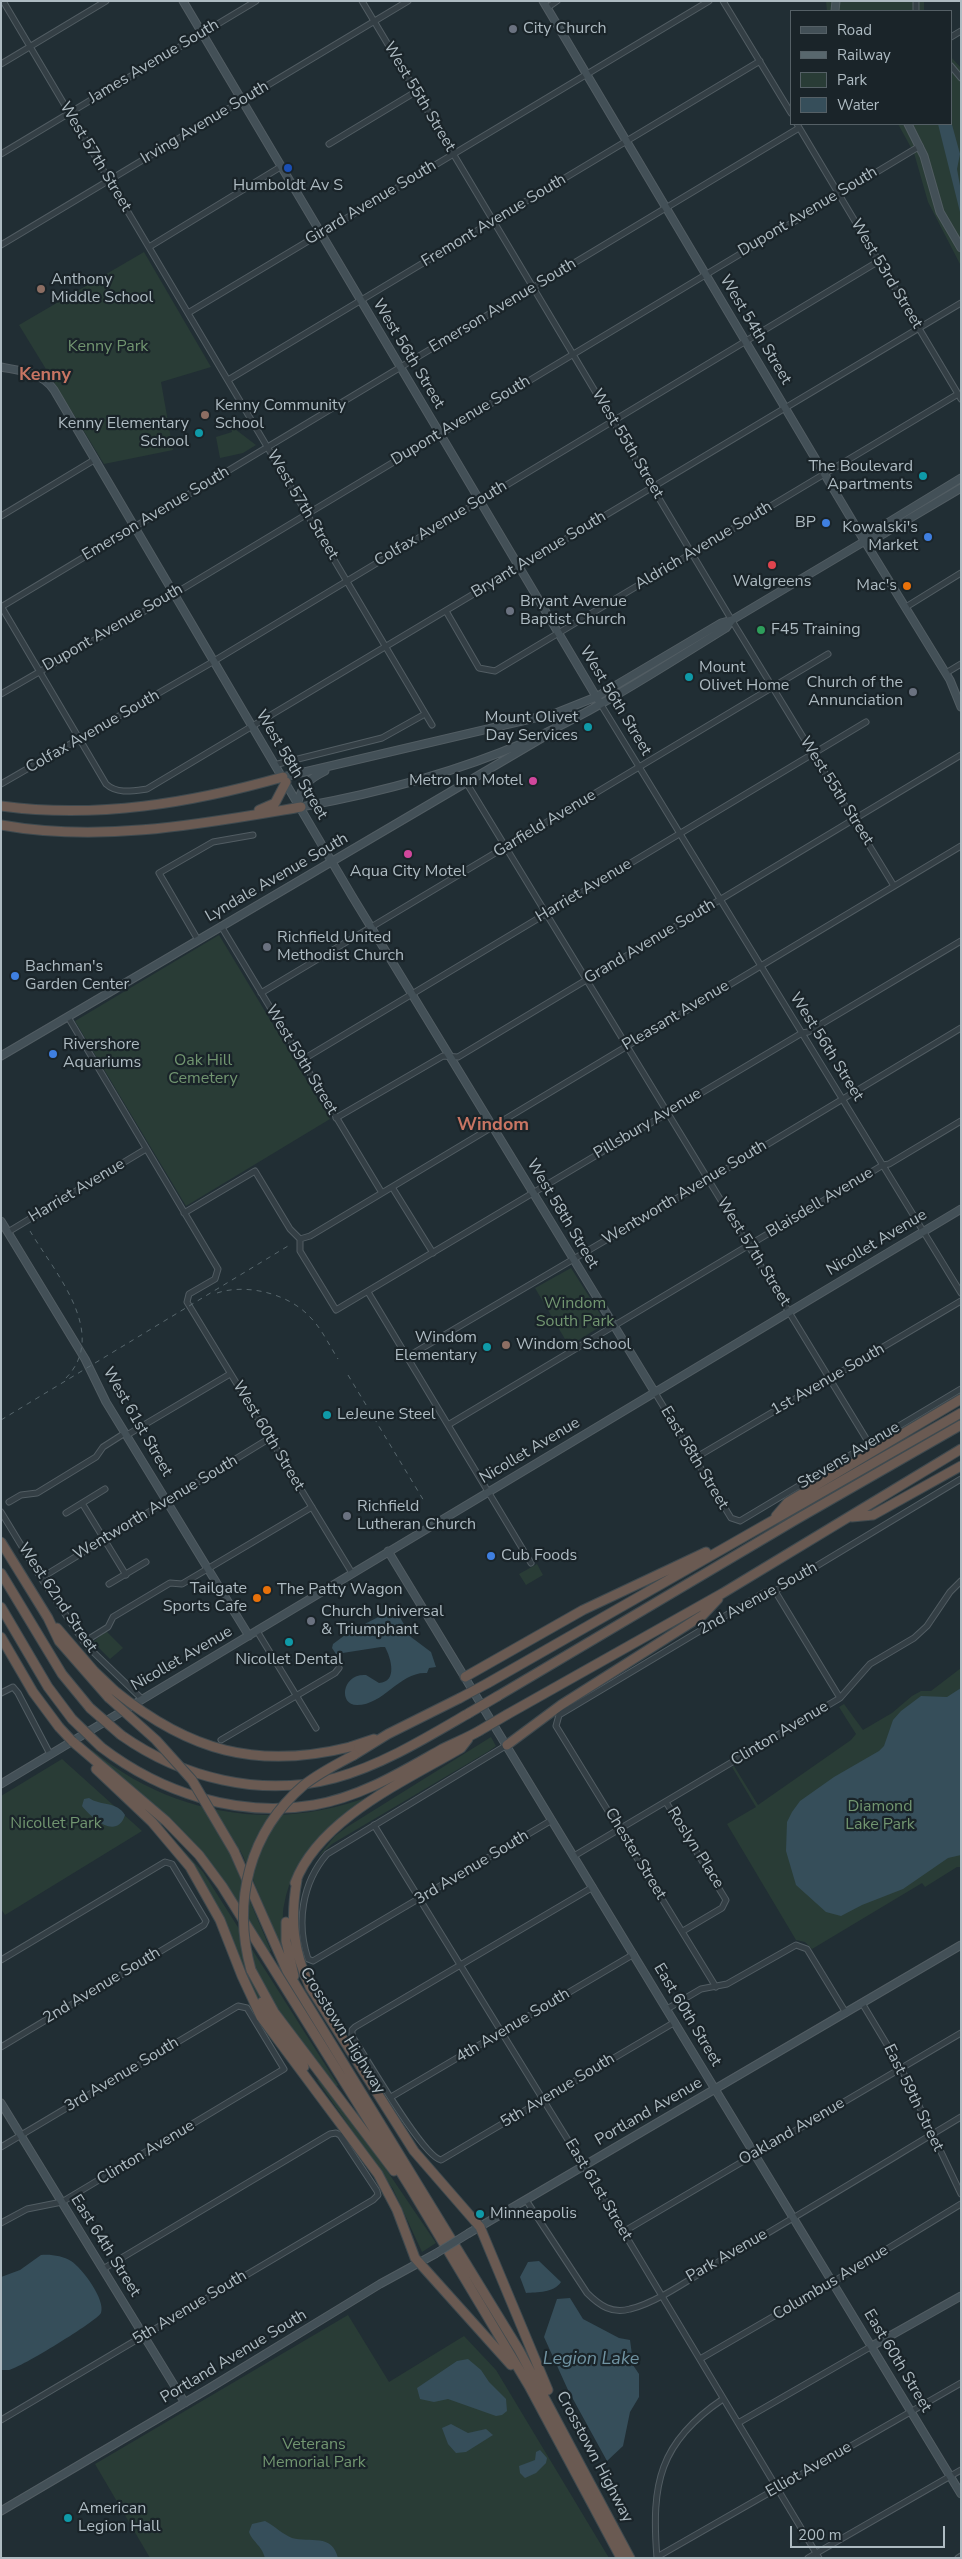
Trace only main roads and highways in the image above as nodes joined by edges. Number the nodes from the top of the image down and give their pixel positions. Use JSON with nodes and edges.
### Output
{"nodes":[{"id":1,"x":299,"y":804,"type":"road end"},
{"id":2,"x":1,"y":806,"type":"edge"},
{"id":3,"x":235,"y":818,"type":"junction"},
{"id":4,"x":1,"y":825,"type":"edge"},
{"id":5,"x":961,"y":1399,"type":"edge"},
{"id":6,"x":961,"y":1413,"type":"edge"},
{"id":7,"x":961,"y":1425,"type":"edge"},
{"id":8,"x":961,"y":1449,"type":"edge"},
{"id":9,"x":961,"y":1466,"type":"edge"},
{"id":10,"x":847,"y":1518,"type":"junction"},
{"id":11,"x":773,"y":1520,"type":"junction"},
{"id":12,"x":1,"y":1542,"type":"edge"},
{"id":13,"x":719,"y":1551,"type":"junction"},
{"id":14,"x":1,"y":1573,"type":"edge"},
{"id":15,"x":723,"y":1593,"type":"junction"},
{"id":16,"x":1,"y":1608,"type":"edge"},
{"id":17,"x":1,"y":1637,"type":"edge"},
{"id":18,"x":465,"y":1677,"type":"road end"},
{"id":19,"x":112,"y":1694,"type":"junction"},
{"id":20,"x":469,"y":1736,"type":"junction"},
{"id":21,"x":506,"y":1745,"type":"road end"},
{"id":22,"x":352,"y":1751,"type":"junction"},
{"id":23,"x":85,"y":1755,"type":"junction"},
{"id":24,"x":297,"y":1880,"type":"junction"},
{"id":25,"x":251,"y":1970,"type":"junction"},
{"id":26,"x":296,"y":1985,"type":"junction"},
{"id":27,"x":339,"y":2119,"type":"junction"},
{"id":28,"x":414,"y":2198,"type":"junction"},
{"id":29,"x":529,"y":2386,"type":"junction"},
{"id":30,"x":564,"y":2430,"type":"junction"},
{"id":31,"x":621,"y":2558,"type":"edge"},
{"id":32,"x":630,"y":2558,"type":"edge"}],
"edges":[{"from":1,"to":3,"type":"highway"},
{"from":2,"to":3,"type":"highway"},
{"from":3,"to":4,"type":"highway"},
{"from":5,"to":11,"type":"highway"},
{"from":6,"to":11,"type":"highway"},
{"from":7,"to":14,"type":"highway","bridge":true},
{"from":8,"to":10,"type":"highway"},
{"from":9,"to":10,"type":"highway"},
{"from":10,"to":15,"type":"highway"},
{"from":11,"to":13,"type":"highway"},
{"from":12,"to":19,"type":"highway","name":"Crosstown Highway"},
{"from":13,"to":18,"type":"highway"},
{"from":13,"to":22,"type":"highway","bridge":true},
{"from":15,"to":20,"type":"highway","bridge":true},
{"from":15,"to":21,"type":"highway"},
{"from":16,"to":20,"type":"highway","bridge":true},
{"from":17,"to":23,"type":"highway","name":"Crosstown Highway","bridge":true},
{"from":19,"to":22,"type":"highway","bridge":true},
{"from":19,"to":26,"type":"highway","name":"Crosstown Highway","bridge":true},
{"from":20,"to":24,"type":"highway"},
{"from":22,"to":25,"type":"highway","bridge":true},
{"from":23,"to":27,"type":"highway"},
{"from":23,"to":28,"type":"highway","name":"Crosstown Highway"},
{"from":24,"to":26,"type":"highway"},
{"from":24,"to":30,"type":"highway"},
{"from":25,"to":27,"type":"highway"},
{"from":25,"to":28,"type":"highway"},
{"from":26,"to":30,"type":"highway","name":"Crosstown Highway"},
{"from":27,"to":29,"type":"highway"},
{"from":28,"to":29,"type":"highway","name":"Crosstown Highway"},
{"from":29,"to":31,"type":"highway","name":"Crosstown Highway"},
{"from":30,"to":32,"type":"highway","name":"Crosstown Highway"}]}
